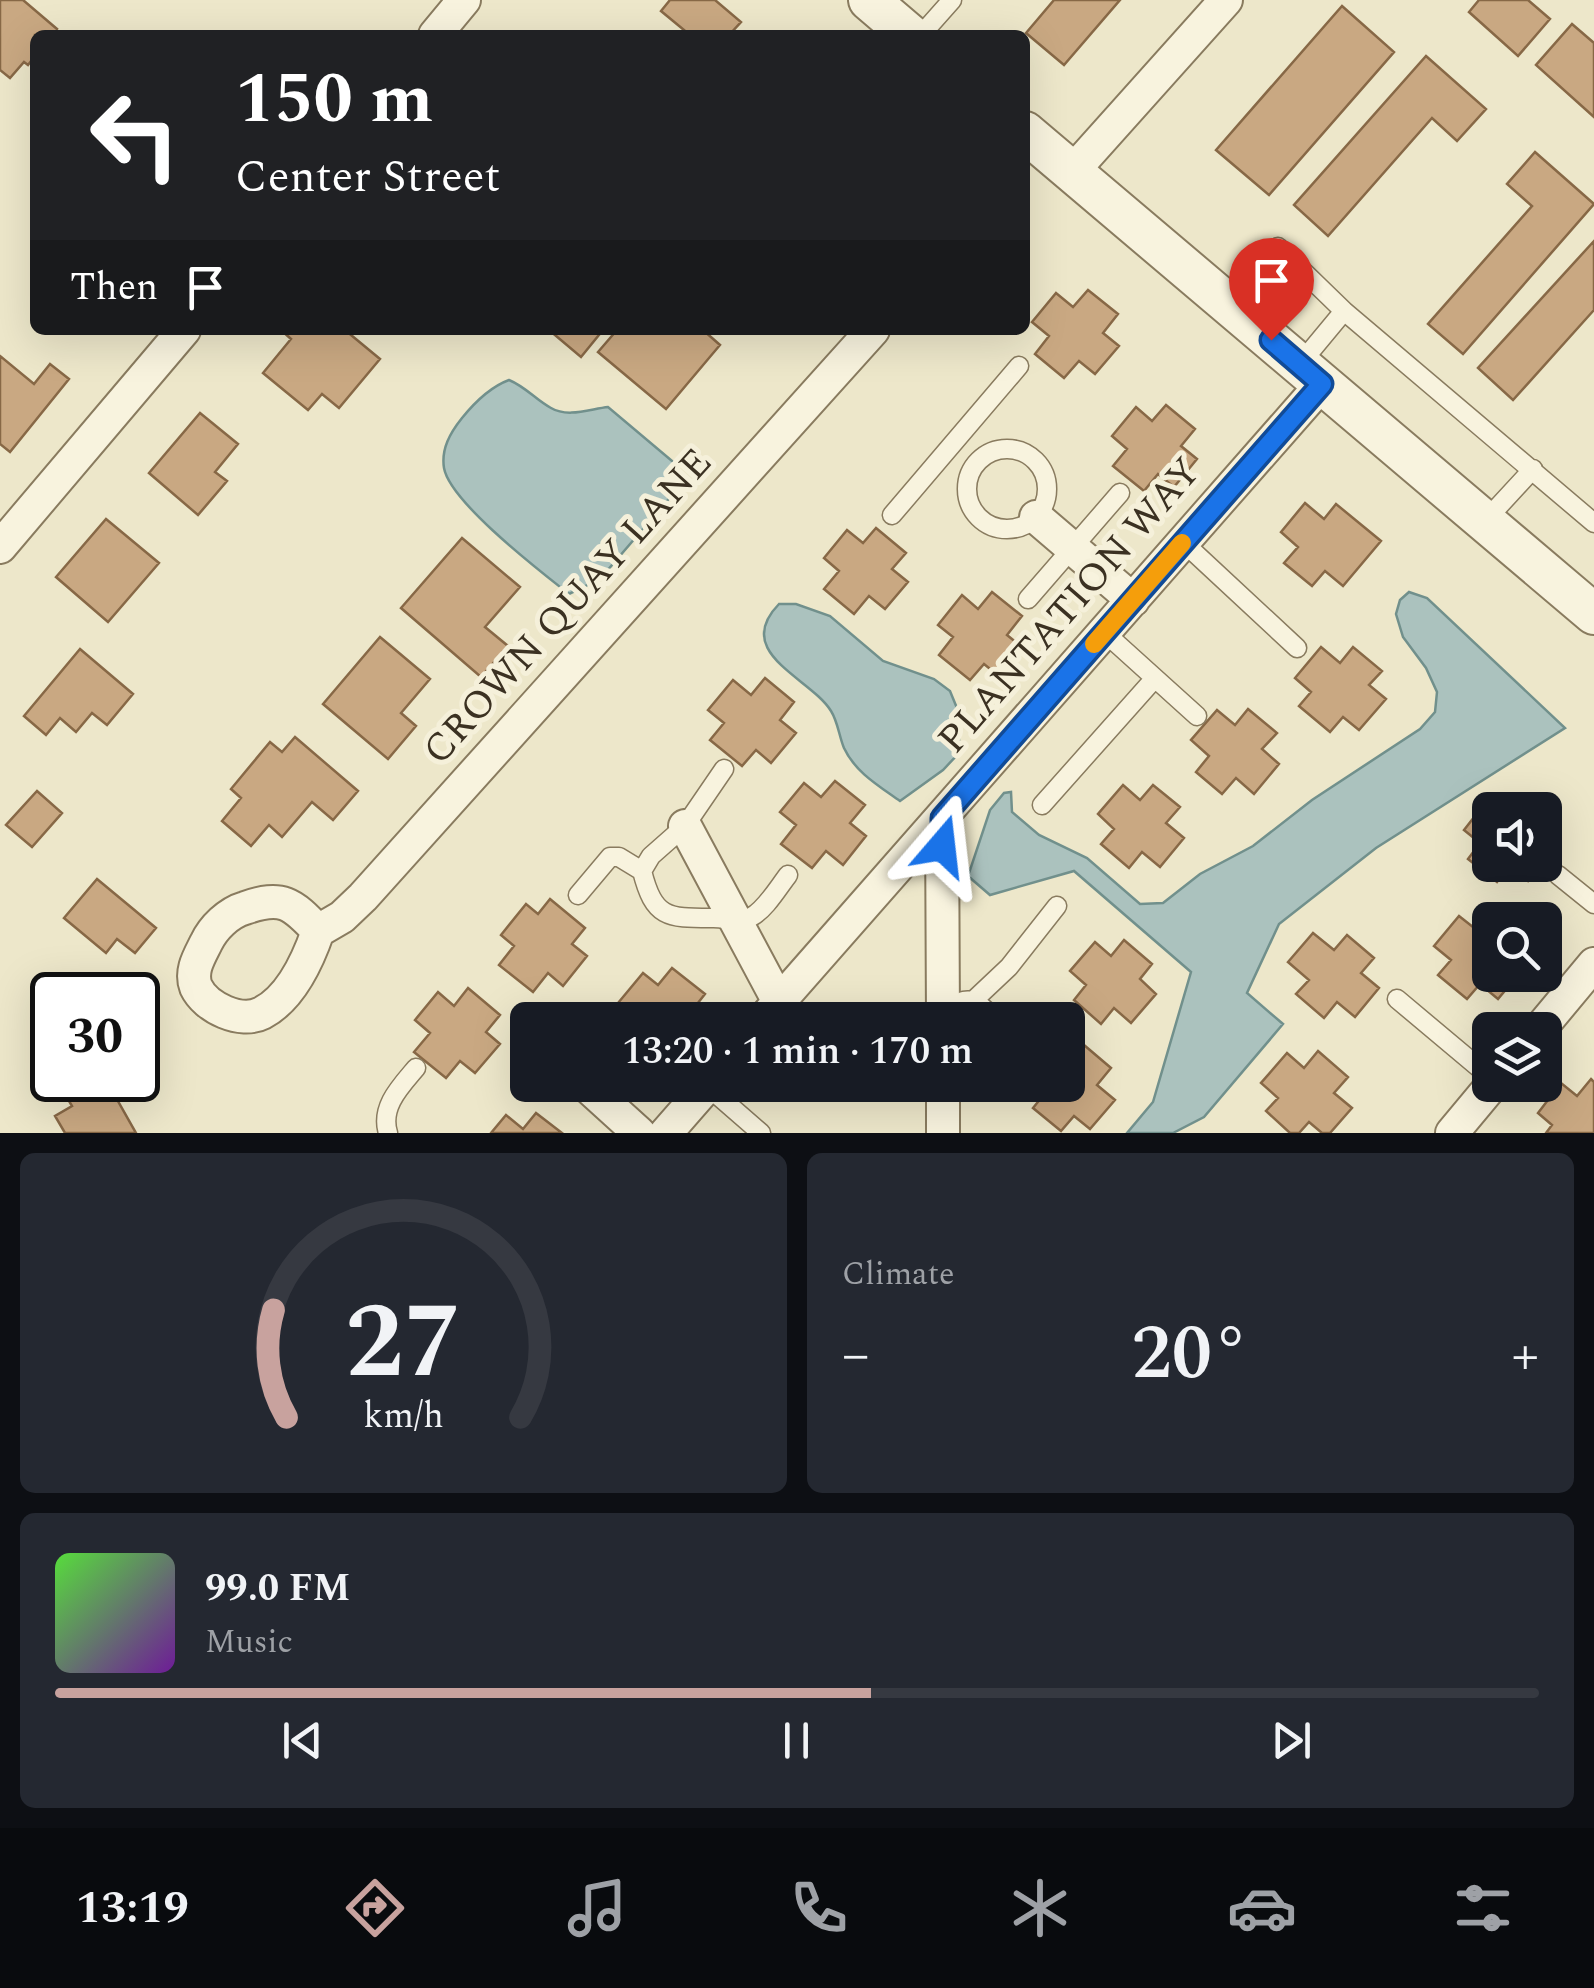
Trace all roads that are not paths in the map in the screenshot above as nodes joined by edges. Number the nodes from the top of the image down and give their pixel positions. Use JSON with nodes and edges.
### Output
{"nodes":[{"id":1,"x":464,"y":0,"type":"edge"},
{"id":2,"x":869,"y":0,"type":"edge"},
{"id":3,"x":952,"y":0,"type":"edge"},
{"id":4,"x":1226,"y":0,"type":"edge"},
{"id":5,"x":439,"y":30,"type":"edge"},
{"id":6,"x":904,"y":30,"type":"edge"},
{"id":7,"x":925,"y":30,"type":"edge"},
{"id":8,"x":1030,"y":136,"type":"edge"},
{"id":9,"x":1072,"y":172,"type":"junction"},
{"id":10,"x":1278,"y":247,"type":"dead end"},
{"id":11,"x":1344,"y":311,"type":"junction"},
{"id":12,"x":180,"y":335,"type":"edge"},
{"id":13,"x":870,"y":335,"type":"edge"},
{"id":14,"x":1019,"y":366,"type":"dead end"},
{"id":15,"x":1311,"y":374,"type":"junction"},
{"id":16,"x":952,"y":444,"type":"junction"},
{"id":17,"x":976,"y":464,"type":"junction"},
{"id":18,"x":1533,"y":469,"type":"junction"},
{"id":19,"x":1120,"y":494,"type":"dead end"},
{"id":20,"x":892,"y":515,"type":"dead end"},
{"id":21,"x":1036,"y":517,"type":"junction"},
{"id":22,"x":1485,"y":522,"type":"junction"},
{"id":23,"x":1594,"y":523,"type":"edge"},
{"id":24,"x":1183,"y":542,"type":"junction"},
{"id":25,"x":0,"y":547,"type":"edge"},
{"id":26,"x":1073,"y":549,"type":"junction"},
{"id":27,"x":1028,"y":599,"type":"dead end"},
{"id":28,"x":1133,"y":600,"type":"junction"},
{"id":29,"x":1594,"y":614,"type":"edge"},
{"id":30,"x":1104,"y":632,"type":"junction"},
{"id":31,"x":1297,"y":648,"type":"dead end"},
{"id":32,"x":1154,"y":678,"type":"junction"},
{"id":33,"x":1196,"y":716,"type":"dead end"},
{"id":34,"x":724,"y":770,"type":"dead end"},
{"id":35,"x":1042,"y":805,"type":"dead end"},
{"id":36,"x":942,"y":818,"type":"junction"},
{"id":37,"x":685,"y":826,"type":"junction"},
{"id":38,"x":642,"y":871,"type":"junction"},
{"id":39,"x":788,"y":876,"type":"dead end"},
{"id":40,"x":1562,"y":878,"type":"edge"},
{"id":41,"x":578,"y":895,"type":"dead end"},
{"id":42,"x":1594,"y":904,"type":"edge"},
{"id":43,"x":1058,"y":906,"type":"dead end"},
{"id":44,"x":736,"y":922,"type":"junction"},
{"id":45,"x":318,"y":931,"type":"dead end"},
{"id":46,"x":1590,"y":978,"type":"edge"},
{"id":47,"x":1397,"y":1000,"type":"dead end"},
{"id":48,"x":767,"y":1002,"type":"edge"},
{"id":49,"x":779,"y":1002,"type":"edge"},
{"id":50,"x":953,"y":1002,"type":"edge"},
{"id":51,"x":961,"y":1002,"type":"edge"},
{"id":52,"x":1556,"y":1012,"type":"edge"},
{"id":53,"x":1472,"y":1062,"type":"edge"},
{"id":54,"x":416,"y":1068,"type":"dead end"},
{"id":55,"x":605,"y":1102,"type":"edge"},
{"id":56,"x":694,"y":1102,"type":"edge"},
{"id":57,"x":725,"y":1102,"type":"edge"},
{"id":58,"x":943,"y":1102,"type":"edge"},
{"id":59,"x":1478,"y":1102,"type":"edge"},
{"id":60,"x":756,"y":1131,"type":"edge"},
{"id":61,"x":1453,"y":1132,"type":"edge"},
{"id":62,"x":388,"y":1133,"type":"edge"},
{"id":63,"x":639,"y":1133,"type":"edge"},
{"id":64,"x":666,"y":1133,"type":"edge"},
{"id":65,"x":943,"y":1133,"type":"edge"}],
"edges":[{"from":1,"to":5,"type":"street"},
{"from":2,"to":6,"type":"street"},
{"from":3,"to":7,"type":"lane"},
{"from":4,"to":9,"type":"street"},
{"from":8,"to":9,"type":"street"},
{"from":9,"to":15,"type":"street"},
{"from":10,"to":11,"type":"lane"},
{"from":11,"to":15,"type":"lane"},
{"from":11,"to":18,"type":"lane"},
{"from":12,"to":25,"type":"street"},
{"from":13,"to":45,"type":"street","name":"CROWN QUAY LANE"},
{"from":14,"to":16,"type":"lane"},
{"from":15,"to":22,"type":"street"},
{"from":15,"to":24,"type":"street","name":"PLANTATION WAY"},
{"from":16,"to":17,"type":"lane"},
{"from":16,"to":20,"type":"lane"},
{"from":17,"to":21,"type":"lane"},
{"from":17,"to":21,"type":"lane"},
{"from":18,"to":22,"type":"lane"},
{"from":18,"to":23,"type":"lane"},
{"from":19,"to":26,"type":"lane"},
{"from":21,"to":26,"type":"street"},
{"from":22,"to":29,"type":"street"},
{"from":24,"to":28,"type":"street","name":"PLANTATION WAY"},
{"from":24,"to":31,"type":"lane"},
{"from":26,"to":27,"type":"lane"},
{"from":26,"to":28,"type":"street"},
{"from":28,"to":30,"type":"street","name":"PLANTATION WAY"},
{"from":30,"to":32,"type":"lane"},
{"from":30,"to":36,"type":"street","name":"PLANTATION WAY"},
{"from":32,"to":33,"type":"lane"},
{"from":32,"to":35,"type":"lane"},
{"from":34,"to":37,"type":"lane"},
{"from":36,"to":49,"type":"street","name":"PLANTATION WAY"},
{"from":36,"to":50,"type":"street"},
{"from":37,"to":38,"type":"lane"},
{"from":37,"to":44,"type":"street"},
{"from":38,"to":41,"type":"lane"},
{"from":38,"to":44,"type":"lane"},
{"from":39,"to":44,"type":"lane"},
{"from":40,"to":42,"type":"lane"},
{"from":43,"to":51,"type":"lane"},
{"from":44,"to":48,"type":"street"},
{"from":46,"to":52,"type":"street"},
{"from":47,"to":53,"type":"lane"},
{"from":54,"to":62,"type":"lane"},
{"from":55,"to":63,"type":"street"},
{"from":56,"to":64,"type":"street"},
{"from":57,"to":60,"type":"lane"},
{"from":58,"to":65,"type":"street"},
{"from":59,"to":61,"type":"street"}]}
